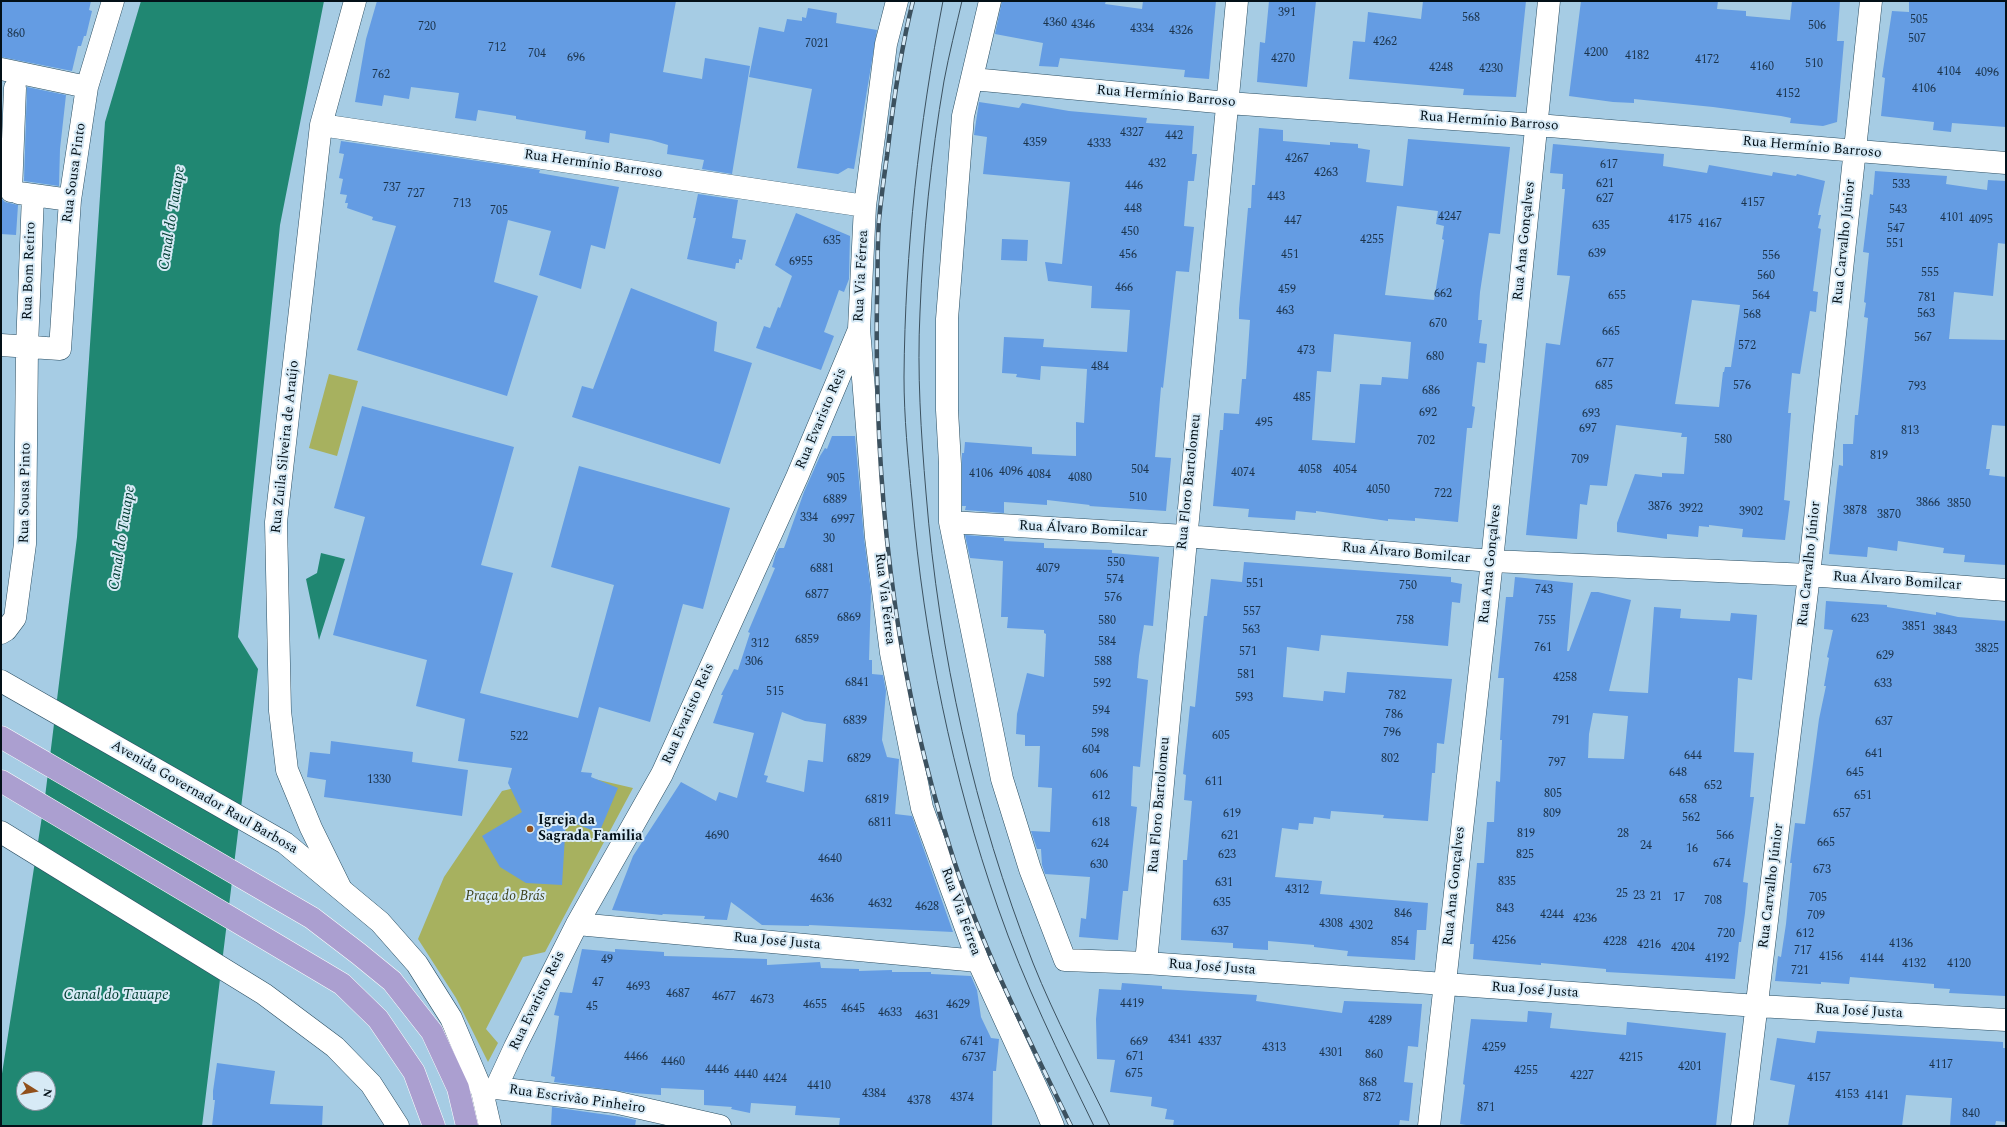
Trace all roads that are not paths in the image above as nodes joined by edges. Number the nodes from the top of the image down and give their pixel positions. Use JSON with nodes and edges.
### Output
{"nodes":[{"id":1,"x":113,"y":1,"type":"edge"},
{"id":2,"x":355,"y":1,"type":"edge"},
{"id":3,"x":897,"y":1,"type":"edge"},
{"id":4,"x":990,"y":1,"type":"edge"},
{"id":5,"x":1237,"y":1,"type":"edge"},
{"id":6,"x":1549,"y":1,"type":"edge"},
{"id":7,"x":1871,"y":1,"type":"edge"},
{"id":8,"x":1,"y":69,"type":"edge"},
{"id":9,"x":972,"y":79,"type":"junction"},
{"id":10,"x":87,"y":87,"type":"junction"},
{"id":11,"x":15,"y":88,"type":"dead end"},
{"id":12,"x":1228,"y":103,"type":"junction"},
{"id":13,"x":321,"y":125,"type":"junction"},
{"id":14,"x":1537,"y":125,"type":"junction"},
{"id":15,"x":1855,"y":151,"type":"junction"},
{"id":16,"x":2006,"y":163,"type":"edge"},
{"id":17,"x":6,"y":191,"type":"edge"},
{"id":18,"x":33,"y":195,"type":"junction"},
{"id":19,"x":70,"y":200,"type":"junction"},
{"id":20,"x":865,"y":206,"type":"junction"},
{"id":21,"x":859,"y":329,"type":"junction"},
{"id":22,"x":1,"y":345,"type":"edge"},
{"id":23,"x":28,"y":347,"type":"junction"},
{"id":24,"x":950,"y":522,"type":"junction"},
{"id":25,"x":1185,"y":536,"type":"junction"},
{"id":26,"x":1492,"y":561,"type":"junction"},
{"id":27,"x":1809,"y":575,"type":"junction"},
{"id":28,"x":2006,"y":590,"type":"edge"},
{"id":29,"x":1,"y":634,"type":"edge"},
{"id":30,"x":2,"y":681,"type":"edge"},
{"id":31,"x":1,"y":737,"type":"edge"},
{"id":32,"x":1,"y":781,"type":"edge"},
{"id":33,"x":4,"y":834,"type":"edge"},
{"id":34,"x":340,"y":887,"type":"junction"},
{"id":35,"x":577,"y":924,"type":"junction"},
{"id":36,"x":978,"y":961,"type":"junction"},
{"id":37,"x":1146,"y":963,"type":"junction"},
{"id":38,"x":1444,"y":985,"type":"junction"},
{"id":39,"x":1758,"y":1006,"type":"junction"},
{"id":40,"x":2006,"y":1020,"type":"edge"},
{"id":41,"x":489,"y":1090,"type":"junction"},
{"id":42,"x":398,"y":1126,"type":"edge"},
{"id":43,"x":434,"y":1126,"type":"edge"},
{"id":44,"x":466,"y":1126,"type":"edge"},
{"id":45,"x":490,"y":1126,"type":"edge"},
{"id":46,"x":720,"y":1126,"type":"edge"},
{"id":47,"x":1053,"y":1126,"type":"edge"},
{"id":48,"x":1429,"y":1126,"type":"edge"},
{"id":49,"x":1742,"y":1126,"type":"edge"}],
"edges":[{"from":1,"to":10,"type":"street","name":"Rua Sousa Pinto"},
{"from":2,"to":13,"type":"street","name":"Rua Zuila Silveira de Araújo"},
{"from":3,"to":20,"type":"street","name":"Rua Via Férrea"},
{"from":4,"to":9,"type":"street"},
{"from":5,"to":12,"type":"street","name":"Rua Floro Bartolomeu"},
{"from":6,"to":14,"type":"street","name":"Rua Ana Gonçalves"},
{"from":7,"to":15,"type":"street","name":"Rua Carvalho Júnior"},
{"from":8,"to":10,"type":"street"},
{"from":9,"to":12,"type":"street","name":"Rua Hermínio Barroso"},
{"from":9,"to":24,"type":"street"},
{"from":10,"to":19,"type":"street","name":"Rua Sousa Pinto"},
{"from":11,"to":17,"type":"street"},
{"from":12,"to":14,"type":"street","name":"Rua Hermínio Barroso"},
{"from":12,"to":25,"type":"street","name":"Rua Floro Bartolomeu"},
{"from":13,"to":20,"type":"street","name":"Rua Hermínio Barroso"},
{"from":13,"to":34,"type":"street","name":"Rua Zuila Silveira de Araújo"},
{"from":14,"to":15,"type":"street","name":"Rua Hermínio Barroso"},
{"from":14,"to":26,"type":"street","name":"Rua Ana Gonçalves"},
{"from":15,"to":16,"type":"street","name":"Rua Hermínio Barroso"},
{"from":15,"to":27,"type":"street","name":"Rua Carvalho Júnior"},
{"from":17,"to":18,"type":"street"},
{"from":18,"to":19,"type":"street"},
{"from":18,"to":23,"type":"street","name":"Rua Bom Retiro"},
{"from":19,"to":23,"type":"street","name":"Rua Sousa Pinto"},
{"from":20,"to":21,"type":"street","name":"Rua Via Férrea"},
{"from":21,"to":35,"type":"street","name":"Rua Evaristo Reis"},
{"from":21,"to":36,"type":"street","name":"Rua Via Férrea"},
{"from":22,"to":23,"type":"street"},
{"from":23,"to":29,"type":"street","name":"Rua Sousa Pinto"},
{"from":24,"to":25,"type":"street","name":"Rua Álvaro Bomilcar"},
{"from":24,"to":37,"type":"street","name":"Rua José Justa"},
{"from":25,"to":26,"type":"street","name":"Rua Álvaro Bomilcar"},
{"from":25,"to":37,"type":"street","name":"Rua Floro Bartolomeu"},
{"from":26,"to":27,"type":"street","name":"Rua Álvaro Bomilcar"},
{"from":26,"to":38,"type":"street","name":"Rua Ana Gonçalves"},
{"from":27,"to":28,"type":"street","name":"Rua Álvaro Bomilcar"},
{"from":27,"to":39,"type":"street","name":"Rua Carvalho Júnior"},
{"from":30,"to":34,"type":"street","name":"Avenida Governador Raul Barbosa"},
{"from":31,"to":44,"type":"highway"},
{"from":32,"to":43,"type":"highway"},
{"from":33,"to":42,"type":"street"},
{"from":34,"to":41,"type":"street","name":"Avenida Governador Raul Barbosa"},
{"from":35,"to":36,"type":"street","name":"Rua José Justa"},
{"from":35,"to":41,"type":"street","name":"Rua Evaristo Reis"},
{"from":36,"to":47,"type":"street","name":"Rua Via Férrea"},
{"from":37,"to":38,"type":"street","name":"Rua José Justa"},
{"from":38,"to":39,"type":"street","name":"Rua José Justa"},
{"from":38,"to":48,"type":"street","name":"Rua Ana Gonçalves"},
{"from":39,"to":40,"type":"street","name":"Rua José Justa"},
{"from":39,"to":49,"type":"street","name":"Rua Carvalho Júnior"},
{"from":41,"to":45,"type":"street","name":"Avenida Governador Raul Barbosa"},
{"from":41,"to":46,"type":"street","name":"Rua Escrivão Pinheiro"}]}
